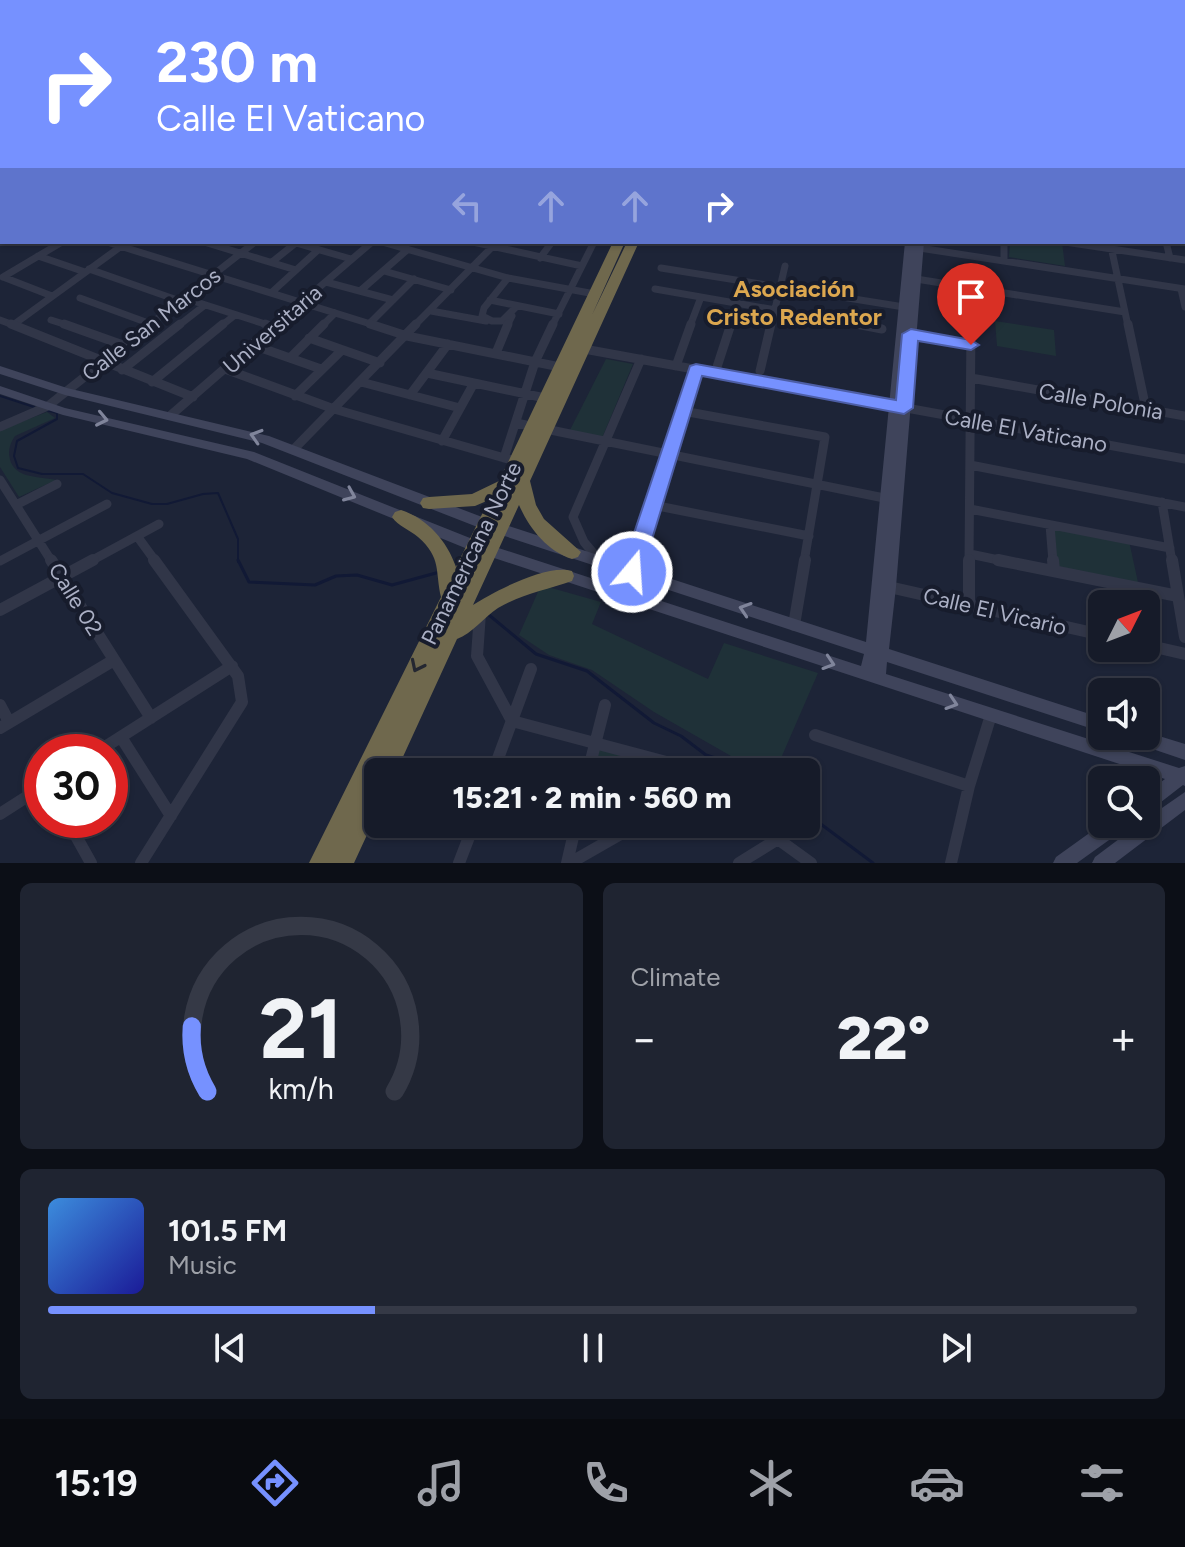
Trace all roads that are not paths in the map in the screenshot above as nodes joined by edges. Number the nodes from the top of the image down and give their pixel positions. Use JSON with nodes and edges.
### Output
{"nodes":[{"id":1,"x":59,"y":244,"type":"edge"},
{"id":2,"x":124,"y":244,"type":"edge"},
{"id":3,"x":210,"y":244,"type":"edge"},
{"id":4,"x":253,"y":244,"type":"edge"},
{"id":5,"x":294,"y":244,"type":"edge"},
{"id":6,"x":302,"y":244,"type":"edge"},
{"id":7,"x":370,"y":244,"type":"edge"},
{"id":8,"x":388,"y":244,"type":"edge"},
{"id":9,"x":550,"y":244,"type":"edge"},
{"id":10,"x":593,"y":244,"type":"edge"},
{"id":11,"x":618,"y":244,"type":"edge"},
{"id":12,"x":632,"y":244,"type":"edge"},
{"id":13,"x":1004,"y":244,"type":"edge"},
{"id":14,"x":1088,"y":244,"type":"edge"},
{"id":15,"x":1166,"y":244,"type":"edge"},
{"id":16,"x":495,"y":245,"type":"edge"},
{"id":17,"x":914,"y":245,"type":"edge"},
{"id":18,"x":1111,"y":246,"type":"edge"},
{"id":19,"x":318,"y":250,"type":"junction"},
{"id":20,"x":407,"y":250,"type":"junction"},
{"id":21,"x":241,"y":254,"type":"junction"},
{"id":22,"x":38,"y":256,"type":"junction"},
{"id":23,"x":540,"y":258,"type":"junction"},
{"id":24,"x":1170,"y":258,"type":"junction"},
{"id":25,"x":351,"y":259,"type":"junction"},
{"id":26,"x":1185,"y":260,"type":"edge"},
{"id":27,"x":1004,"y":261,"type":"junction"},
{"id":28,"x":272,"y":262,"type":"junction"},
{"id":29,"x":582,"y":266,"type":"junction"},
{"id":30,"x":785,"y":266,"type":"dead end"},
{"id":31,"x":661,"y":268,"type":"dead end"},
{"id":32,"x":472,"y":269,"type":"junction"},
{"id":33,"x":296,"y":270,"type":"junction"},
{"id":34,"x":87,"y":271,"type":"junction"},
{"id":35,"x":384,"y":271,"type":"junction"},
{"id":36,"x":214,"y":276,"type":"junction"},
{"id":37,"x":508,"y":278,"type":"junction"},
{"id":38,"x":414,"y":279,"type":"junction"},
{"id":39,"x":916,"y":279,"type":"junction"},
{"id":40,"x":1118,"y":279,"type":"junction"},
{"id":41,"x":326,"y":282,"type":"junction"},
{"id":42,"x":779,"y":287,"type":"junction"},
{"id":43,"x":971,"y":288,"type":"junction"},
{"id":44,"x":571,"y":289,"type":"junction"},
{"id":45,"x":655,"y":289,"type":"dead end"},
{"id":46,"x":1183,"y":289,"type":"edge"},
{"id":47,"x":451,"y":290,"type":"junction"},
{"id":48,"x":360,"y":291,"type":"junction"},
{"id":49,"x":271,"y":293,"type":"junction"},
{"id":50,"x":595,"y":294,"type":"junction"},
{"id":51,"x":52,"y":296,"type":"junction"},
{"id":52,"x":701,"y":297,"type":"junction"},
{"id":53,"x":80,"y":298,"type":"dead end"},
{"id":54,"x":182,"y":300,"type":"junction"},
{"id":55,"x":393,"y":300,"type":"junction"},
{"id":56,"x":490,"y":300,"type":"junction"},
{"id":57,"x":301,"y":303,"type":"junction"},
{"id":58,"x":738,"y":303,"type":"junction"},
{"id":59,"x":205,"y":305,"type":"junction"},
{"id":60,"x":517,"y":306,"type":"junction"},
{"id":61,"x":904,"y":307,"type":"junction"},
{"id":62,"x":1185,"y":307,"type":"edge"},
{"id":63,"x":774,"y":310,"type":"junction"},
{"id":64,"x":431,"y":311,"type":"junction"},
{"id":65,"x":1125,"y":312,"type":"junction"},
{"id":66,"x":335,"y":313,"type":"junction"},
{"id":67,"x":559,"y":314,"type":"junction"},
{"id":68,"x":235,"y":315,"type":"junction"},
{"id":69,"x":0,"y":320,"type":"edge"},
{"id":70,"x":51,"y":320,"type":"dead end"},
{"id":71,"x":510,"y":320,"type":"junction"},
{"id":72,"x":490,"y":321,"type":"junction"},
{"id":73,"x":151,"y":324,"type":"junction"},
{"id":74,"x":369,"y":324,"type":"junction"},
{"id":75,"x":13,"y":325,"type":"junction"},
{"id":76,"x":273,"y":327,"type":"junction"},
{"id":77,"x":882,"y":329,"type":"dead end"},
{"id":78,"x":911,"y":334,"type":"junction"},
{"id":79,"x":407,"y":336,"type":"junction"},
{"id":80,"x":309,"y":338,"type":"junction"},
{"id":81,"x":448,"y":344,"type":"junction"},
{"id":82,"x":123,"y":345,"type":"junction"},
{"id":83,"x":253,"y":345,"type":"junction"},
{"id":84,"x":971,"y":345,"type":"junction"},
{"id":85,"x":584,"y":349,"type":"junction"},
{"id":86,"x":342,"y":350,"type":"junction"},
{"id":87,"x":496,"y":353,"type":"junction"},
{"id":88,"x":290,"y":358,"type":"junction"},
{"id":89,"x":641,"y":359,"type":"junction"},
{"id":90,"x":101,"y":362,"type":"junction"},
{"id":91,"x":535,"y":362,"type":"junction"},
{"id":92,"x":380,"y":363,"type":"junction"},
{"id":93,"x":676,"y":366,"type":"junction"},
{"id":94,"x":560,"y":367,"type":"junction"},
{"id":95,"x":225,"y":369,"type":"junction"},
{"id":96,"x":321,"y":369,"type":"junction"},
{"id":97,"x":696,"y":369,"type":"junction"},
{"id":98,"x":0,"y":370,"type":"edge"},
{"id":99,"x":122,"y":370,"type":"junction"},
{"id":100,"x":760,"y":371,"type":"dead end"},
{"id":101,"x":427,"y":373,"type":"junction"},
{"id":102,"x":715,"y":373,"type":"junction"},
{"id":103,"x":971,"y":378,"type":"junction"},
{"id":104,"x":152,"y":382,"type":"junction"},
{"id":105,"x":361,"y":382,"type":"junction"},
{"id":106,"x":474,"y":383,"type":"junction"},
{"id":107,"x":0,"y":390,"type":"edge"},
{"id":108,"x":65,"y":391,"type":"junction"},
{"id":109,"x":410,"y":395,"type":"junction"},
{"id":110,"x":295,"y":396,"type":"junction"},
{"id":111,"x":536,"y":396,"type":"junction"},
{"id":112,"x":193,"y":397,"type":"junction"},
{"id":113,"x":48,"y":406,"type":"junction"},
{"id":114,"x":900,"y":407,"type":"junction"},
{"id":115,"x":460,"y":408,"type":"junction"},
{"id":116,"x":334,"y":409,"type":"junction"},
{"id":117,"x":1146,"y":409,"type":"junction"},
{"id":118,"x":683,"y":411,"type":"junction"},
{"id":119,"x":171,"y":415,"type":"junction"},
{"id":120,"x":1185,"y":416,"type":"edge"},
{"id":121,"x":970,"y":420,"type":"junction"},
{"id":122,"x":0,"y":427,"type":"edge"},
{"id":123,"x":531,"y":427,"type":"junction"},
{"id":124,"x":442,"y":441,"type":"junction"},
{"id":125,"x":606,"y":444,"type":"junction"},
{"id":126,"x":294,"y":449,"type":"junction"},
{"id":127,"x":669,"y":457,"type":"junction"},
{"id":128,"x":1185,"y":459,"type":"edge"},
{"id":129,"x":509,"y":460,"type":"junction"},
{"id":130,"x":970,"y":465,"type":"junction"},
{"id":131,"x":0,"y":480,"type":"edge"},
{"id":132,"x":57,"y":484,"type":"dead end"},
{"id":133,"x":512,"y":484,"type":"junction"},
{"id":134,"x":818,"y":486,"type":"junction"},
{"id":135,"x":891,"y":500,"type":"junction"},
{"id":136,"x":1162,"y":502,"type":"junction"},
{"id":137,"x":429,"y":503,"type":"junction"},
{"id":138,"x":107,"y":504,"type":"dead end"},
{"id":139,"x":16,"y":505,"type":"junction"},
{"id":140,"x":653,"y":505,"type":"junction"},
{"id":141,"x":1185,"y":507,"type":"edge"},
{"id":142,"x":970,"y":509,"type":"junction"},
{"id":143,"x":401,"y":517,"type":"junction"},
{"id":144,"x":159,"y":524,"type":"dead end"},
{"id":145,"x":1050,"y":525,"type":"junction"},
{"id":146,"x":493,"y":526,"type":"junction"},
{"id":147,"x":137,"y":536,"type":"junction"},
{"id":148,"x":809,"y":536,"type":"junction"},
{"id":149,"x":38,"y":540,"type":"junction"},
{"id":150,"x":538,"y":541,"type":"junction"},
{"id":151,"x":482,"y":548,"type":"junction"},
{"id":152,"x":1170,"y":548,"type":"junction"},
{"id":153,"x":572,"y":552,"type":"junction"},
{"id":154,"x":970,"y":554,"type":"junction"},
{"id":155,"x":0,"y":561,"type":"edge"},
{"id":156,"x":602,"y":562,"type":"junction"},
{"id":157,"x":526,"y":563,"type":"junction"},
{"id":158,"x":1054,"y":571,"type":"junction"},
{"id":159,"x":632,"y":572,"type":"junction"},
{"id":160,"x":565,"y":576,"type":"junction"},
{"id":161,"x":61,"y":577,"type":"junction"},
{"id":162,"x":889,"y":587,"type":"junction"},
{"id":163,"x":1178,"y":596,"type":"junction"},
{"id":164,"x":448,"y":602,"type":"junction"},
{"id":165,"x":969,"y":605,"type":"junction"},
{"id":166,"x":0,"y":610,"type":"edge"},
{"id":167,"x":480,"y":610,"type":"junction"},
{"id":168,"x":794,"y":625,"type":"junction"},
{"id":169,"x":1088,"y":632,"type":"edge"},
{"id":170,"x":1185,"y":637,"type":"edge"},
{"id":171,"x":448,"y":641,"type":"junction"},
{"id":172,"x":1160,"y":648,"type":"edge"},
{"id":173,"x":877,"y":652,"type":"junction"},
{"id":174,"x":1185,"y":654,"type":"edge"},
{"id":175,"x":114,"y":660,"type":"junction"},
{"id":176,"x":232,"y":666,"type":"junction"},
{"id":177,"x":531,"y":669,"type":"dead end"},
{"id":178,"x":872,"y":676,"type":"junction"},
{"id":179,"x":0,"y":705,"type":"edge"},
{"id":180,"x":605,"y":705,"type":"dead end"},
{"id":181,"x":991,"y":715,"type":"junction"},
{"id":182,"x":151,"y":718,"type":"junction"},
{"id":183,"x":1088,"y":720,"type":"edge"},
{"id":184,"x":512,"y":721,"type":"junction"},
{"id":185,"x":5,"y":725,"type":"edge"},
{"id":186,"x":126,"y":734,"type":"edge"},
{"id":187,"x":815,"y":735,"type":"dead end"},
{"id":188,"x":1160,"y":744,"type":"edge"},
{"id":189,"x":595,"y":745,"type":"junction"},
{"id":190,"x":128,"y":748,"type":"edge"},
{"id":191,"x":1185,"y":752,"type":"edge"},
{"id":192,"x":392,"y":758,"type":"edge"},
{"id":193,"x":498,"y":758,"type":"edge"},
{"id":194,"x":592,"y":758,"type":"edge"},
{"id":195,"x":649,"y":758,"type":"edge"},
{"id":196,"x":1184,"y":776,"type":"edge"},
{"id":197,"x":969,"y":786,"type":"junction"},
{"id":198,"x":1160,"y":793,"type":"edge"},
{"id":199,"x":24,"y":799,"type":"edge"},
{"id":200,"x":1185,"y":800,"type":"edge"},
{"id":201,"x":0,"y":814,"type":"edge"},
{"id":202,"x":171,"y":816,"type":"junction"},
{"id":203,"x":364,"y":817,"type":"edge"},
{"id":204,"x":77,"y":838,"type":"edge"},
{"id":205,"x":469,"y":838,"type":"edge"},
{"id":206,"x":573,"y":838,"type":"edge"},
{"id":207,"x":613,"y":838,"type":"edge"},
{"id":208,"x":1097,"y":838,"type":"edge"},
{"id":209,"x":778,"y":839,"type":"joint"},
{"id":210,"x":91,"y":863,"type":"edge"},
{"id":211,"x":141,"y":863,"type":"edge"},
{"id":212,"x":321,"y":863,"type":"edge"},
{"id":213,"x":342,"y":863,"type":"edge"},
{"id":214,"x":459,"y":863,"type":"edge"},
{"id":215,"x":568,"y":863,"type":"edge"},
{"id":216,"x":739,"y":863,"type":"edge"},
{"id":217,"x":811,"y":863,"type":"edge"},
{"id":218,"x":951,"y":863,"type":"edge"},
{"id":219,"x":1062,"y":863,"type":"edge"},
{"id":220,"x":1101,"y":863,"type":"edge"}],
"edges":[{"from":1,"to":22,"type":"street"},
{"from":2,"to":34,"type":"street"},
{"from":2,"to":36,"type":"street"},
{"from":3,"to":21,"type":"street"},
{"from":4,"to":21,"type":"street","name":"Calle San Marcos"},
{"from":5,"to":28,"type":"street"},
{"from":6,"to":19,"type":"street"},
{"from":7,"to":25,"type":"street","name":"Universitaria"},
{"from":8,"to":20,"type":"street"},
{"from":9,"to":23,"type":"street"},
{"from":10,"to":29,"type":"street"},
{"from":11,"to":50,"type":"highway","name":"Panamericana Norte"},
{"from":12,"to":85,"type":"highway","name":"Panamericana Norte"},
{"from":13,"to":27,"type":"street"},
{"from":14,"to":18,"type":"street"},
{"from":15,"to":24,"type":"street"},
{"from":16,"to":23,"type":"street"},
{"from":16,"to":32,"type":"street"},
{"from":17,"to":27,"type":"street"},
{"from":17,"to":39,"type":"main road"},
{"from":17,"to":61,"type":"main road"},
{"from":18,"to":24,"type":"street"},
{"from":18,"to":40,"type":"street"},
{"from":19,"to":25,"type":"street"},
{"from":19,"to":33,"type":"street"},
{"from":20,"to":32,"type":"street"},
{"from":20,"to":35,"type":"street"},
{"from":21,"to":28,"type":"street"},
{"from":21,"to":36,"type":"street","name":"Calle San Marcos"},
{"from":22,"to":34,"type":"street"},
{"from":22,"to":51,"type":"street"},
{"from":23,"to":29,"type":"street"},
{"from":24,"to":26,"type":"street"},
{"from":25,"to":41,"type":"street","name":"Universitaria"},
{"from":27,"to":40,"type":"street"},
{"from":28,"to":33,"type":"street"},
{"from":29,"to":44,"type":"street"},
{"from":30,"to":42,"type":"street"},
{"from":31,"to":42,"type":"street"},
{"from":32,"to":37,"type":"street"},
{"from":32,"to":47,"type":"street"},
{"from":33,"to":49,"type":"street"},
{"from":34,"to":51,"type":"street"},
{"from":34,"to":54,"type":"street"},
{"from":35,"to":38,"type":"street"},
{"from":35,"to":48,"type":"street"},
{"from":36,"to":49,"type":"street"},
{"from":36,"to":54,"type":"street","name":"Calle San Marcos"},
{"from":37,"to":44,"type":"street"},
{"from":37,"to":56,"type":"street"},
{"from":38,"to":47,"type":"street"},
{"from":38,"to":55,"type":"street"},
{"from":39,"to":43,"type":"street"},
{"from":39,"to":78,"type":"main road"},
{"from":40,"to":46,"type":"street"},
{"from":40,"to":65,"type":"street"},
{"from":41,"to":48,"type":"street"},
{"from":41,"to":57,"type":"street","name":"Universitaria"},
{"from":42,"to":61,"type":"street"},
{"from":42,"to":63,"type":"street"},
{"from":43,"to":65,"type":"street"},
{"from":43,"to":84,"type":"street"},
{"from":44,"to":50,"type":"street"},
{"from":44,"to":67,"type":"street"},
{"from":45,"to":52,"type":"street"},
{"from":46,"to":62,"type":"street"},
{"from":47,"to":64,"type":"street"},
{"from":48,"to":55,"type":"street"},
{"from":49,"to":57,"type":"street"},
{"from":50,"to":94,"type":"highway","name":"Panamericana Norte"},
{"from":51,"to":75,"type":"street"},
{"from":52,"to":58,"type":"street"},
{"from":52,"to":93,"type":"street"},
{"from":53,"to":73,"type":"street"},
{"from":54,"to":59,"type":"street"},
{"from":54,"to":73,"type":"street","name":"Calle San Marcos"},
{"from":55,"to":74,"type":"street"},
{"from":56,"to":60,"type":"street"},
{"from":56,"to":72,"type":"street"},
{"from":57,"to":66,"type":"street"},
{"from":57,"to":76,"type":"street","name":"Universitaria"},
{"from":58,"to":63,"type":"street"},
{"from":58,"to":102,"type":"street"},
{"from":59,"to":68,"type":"street"},
{"from":59,"to":99,"type":"street"},
{"from":60,"to":67,"type":"street"},
{"from":60,"to":71,"type":"street"},
{"from":61,"to":114,"type":"main road"},
{"from":63,"to":77,"type":"street"},
{"from":63,"to":100,"type":"street"},
{"from":64,"to":72,"type":"street"},
{"from":64,"to":79,"type":"street"},
{"from":65,"to":117,"type":"street"},
{"from":66,"to":74,"type":"street"},
{"from":66,"to":80,"type":"street"},
{"from":67,"to":91,"type":"street"},
{"from":68,"to":76,"type":"street"},
{"from":68,"to":104,"type":"street"},
{"from":69,"to":75,"type":"street"},
{"from":70,"to":82,"type":"street"},
{"from":71,"to":72,"type":"street"},
{"from":71,"to":87,"type":"street"},
{"from":73,"to":82,"type":"street","name":"Calle San Marcos"},
{"from":74,"to":79,"type":"street"},
{"from":75,"to":90,"type":"street"},
{"from":76,"to":83,"type":"street","name":"Universitaria"},
{"from":78,"to":84,"type":"street"},
{"from":78,"to":114,"type":"main road"},
{"from":79,"to":81,"type":"street"},
{"from":79,"to":92,"type":"street"},
{"from":80,"to":86,"type":"street"},
{"from":80,"to":88,"type":"street"},
{"from":81,"to":87,"type":"street"},
{"from":81,"to":101,"type":"street"},
{"from":82,"to":90,"type":"street","name":"Calle San Marcos"},
{"from":83,"to":88,"type":"street"},
{"from":83,"to":95,"type":"street","name":"Universitaria"},
{"from":84,"to":103,"type":"street"},
{"from":85,"to":89,"type":"street","name":"Calle El Vaticano"},
{"from":85,"to":123,"type":"highway","name":"Panamericana Norte"},
{"from":86,"to":92,"type":"street"},
{"from":86,"to":96,"type":"street"},
{"from":87,"to":91,"type":"street"},
{"from":88,"to":96,"type":"street"},
{"from":89,"to":93,"type":"street","name":"Calle El Vaticano"},
{"from":89,"to":125,"type":"street"},
{"from":90,"to":99,"type":"street"},
{"from":90,"to":108,"type":"street","name":"Calle San Marcos"},
{"from":91,"to":94,"type":"street"},
{"from":91,"to":111,"type":"street"},
{"from":92,"to":105,"type":"street"},
{"from":93,"to":97,"type":"street","name":"Calle El Vaticano"},
{"from":94,"to":111,"type":"highway","name":"Panamericana Norte"},
{"from":95,"to":110,"type":"street"},
{"from":95,"to":112,"type":"street","name":"Universitaria"},
{"from":96,"to":110,"type":"street"},
{"from":97,"to":102,"type":"street","name":"Calle El Vaticano"},
{"from":97,"to":118,"type":"street"},
{"from":98,"to":108,"type":"main road"},
{"from":99,"to":104,"type":"street"},
{"from":101,"to":106,"type":"street"},
{"from":101,"to":109,"type":"street"},
{"from":102,"to":114,"type":"street","name":"Calle El Vaticano"},
{"from":103,"to":117,"type":"street","name":"Calle Polonia"},
{"from":103,"to":121,"type":"street"},
{"from":104,"to":112,"type":"street"},
{"from":105,"to":109,"type":"street"},
{"from":105,"to":116,"type":"street"},
{"from":106,"to":111,"type":"street"},
{"from":106,"to":115,"type":"street"},
{"from":107,"to":113,"type":"main road"},
{"from":108,"to":113,"type":"street","name":"Calle San Marcos"},
{"from":108,"to":119,"type":"main road"},
{"from":109,"to":115,"type":"street"},
{"from":110,"to":116,"type":"street"},
{"from":111,"to":123,"type":"highway","name":"Panamericana Norte"},
{"from":112,"to":119,"type":"street","name":"Universitaria"},
{"from":113,"to":122,"type":"street","name":"Calle San Marcos"},
{"from":113,"to":143,"type":"main road","one_way":true},
{"from":114,"to":121,"type":"street","name":"Calle El Vaticano"},
{"from":114,"to":135,"type":"main road"},
{"from":115,"to":124,"type":"street"},
{"from":116,"to":124,"type":"street"},
{"from":116,"to":126,"type":"street"},
{"from":117,"to":120,"type":"street","name":"Calle Polonia"},
{"from":118,"to":127,"type":"street"},
{"from":118,"to":134,"type":"street"},
{"from":126,"to":119,"type":"main road","one_way":true},
{"from":121,"to":128,"type":"street","name":"Calle El Vaticano"},
{"from":121,"to":130,"type":"street"},
{"from":123,"to":125,"type":"street"},
{"from":123,"to":129,"type":"highway","name":"Panamericana Norte"},
{"from":123,"to":133,"type":"highway","name":"Panamericana Norte"},
{"from":124,"to":129,"type":"street"},
{"from":125,"to":127,"type":"street"},
{"from":125,"to":156,"type":"street"},
{"from":126,"to":137,"type":"main road"},
{"from":127,"to":134,"type":"street"},
{"from":127,"to":140,"type":"street"},
{"from":129,"to":133,"type":"highway","name":"Panamericana Norte"},
{"from":130,"to":136,"type":"street"},
{"from":130,"to":142,"type":"street"},
{"from":131,"to":139,"type":"street","name":"Calle 02"},
{"from":132,"to":139,"type":"street"},
{"from":133,"to":137,"type":"highway"},
{"from":133,"to":146,"type":"highway","name":"Panamericana Norte"},
{"from":133,"to":153,"type":"highway"},
{"from":134,"to":135,"type":"street"},
{"from":134,"to":148,"type":"street"},
{"from":135,"to":162,"type":"main road"},
{"from":135,"to":173,"type":"main road"},
{"from":136,"to":141,"type":"street"},
{"from":136,"to":152,"type":"street"},
{"from":137,"to":146,"type":"main road"},
{"from":138,"to":149,"type":"street"},
{"from":139,"to":149,"type":"street","name":"Calle 02"},
{"from":140,"to":148,"type":"street"},
{"from":140,"to":159,"type":"street"},
{"from":142,"to":145,"type":"street"},
{"from":142,"to":154,"type":"street"},
{"from":143,"to":151,"type":"main road"},
{"from":143,"to":164,"type":"highway"},
{"from":144,"to":147,"type":"street"},
{"from":145,"to":152,"type":"street"},
{"from":145,"to":158,"type":"street"},
{"from":146,"to":150,"type":"main road"},
{"from":146,"to":151,"type":"highway","name":"Panamericana Norte"},
{"from":147,"to":161,"type":"street"},
{"from":147,"to":176,"type":"street"},
{"from":148,"to":168,"type":"street"},
{"from":149,"to":155,"type":"street"},
{"from":149,"to":161,"type":"street","name":"Calle 02"},
{"from":150,"to":153,"type":"main road"},
{"from":150,"to":157,"type":"main road"},
{"from":151,"to":157,"type":"main road"},
{"from":151,"to":164,"type":"highway","name":"Panamericana Norte"},
{"from":151,"to":171,"type":"highway","name":"Panamericana Norte"},
{"from":152,"to":163,"type":"street"},
{"from":153,"to":156,"type":"main road"},
{"from":154,"to":158,"type":"street"},
{"from":154,"to":165,"type":"street"},
{"from":156,"to":159,"type":"main road"},
{"from":157,"to":160,"type":"main road"},
{"from":158,"to":163,"type":"street"},
{"from":168,"to":159,"type":"main road","one_way":true},
{"from":160,"to":167,"type":"highway"},
{"from":160,"to":178,"type":"main road","one_way":true},
{"from":161,"to":166,"type":"street"},
{"from":161,"to":175,"type":"street","name":"Calle 02"},
{"from":162,"to":165,"type":"street","name":"Calle El Vicario"},
{"from":162,"to":173,"type":"main road"},
{"from":163,"to":170,"type":"street"},
{"from":164,"to":212,"type":"highway","name":"Panamericana Norte","one_way":true},
{"from":165,"to":169,"type":"street","name":"Calle El Vicario"},
{"from":167,"to":171,"type":"highway"},
{"from":167,"to":184,"type":"street"},
{"from":168,"to":173,"type":"main road"},
{"from":171,"to":192,"type":"highway","name":"Panamericana Norte"},
{"from":172,"to":174,"type":"street"},
{"from":173,"to":178,"type":"main road"},
{"from":173,"to":183,"type":"main road"},
{"from":175,"to":182,"type":"street","name":"Calle 02"},
{"from":175,"to":185,"type":"street"},
{"from":176,"to":182,"type":"street"},
{"from":176,"to":202,"type":"street"},
{"from":177,"to":184,"type":"street"},
{"from":178,"to":181,"type":"main road","one_way":true},
{"from":179,"to":185,"type":"street"},
{"from":180,"to":189,"type":"street"},
{"from":181,"to":196,"type":"main road"},
{"from":181,"to":197,"type":"street"},
{"from":182,"to":186,"type":"street"},
{"from":184,"to":189,"type":"street"},
{"from":184,"to":193,"type":"street"},
{"from":187,"to":197,"type":"street"},
{"from":188,"to":191,"type":"main road"},
{"from":189,"to":194,"type":"street"},
{"from":189,"to":195,"type":"street"},
{"from":190,"to":202,"type":"street"},
{"from":196,"to":198,"type":"main road"},
{"from":197,"to":218,"type":"street"},
{"from":199,"to":201,"type":"street"},
{"from":200,"to":220,"type":"main road"},
{"from":202,"to":211,"type":"street"},
{"from":203,"to":213,"type":"highway"},
{"from":204,"to":210,"type":"street"},
{"from":205,"to":214,"type":"street"},
{"from":206,"to":215,"type":"street"},
{"from":207,"to":215,"type":"street"},
{"from":208,"to":219,"type":"main road"},
{"from":209,"to":216,"type":"street"},
{"from":209,"to":217,"type":"street"}]}
